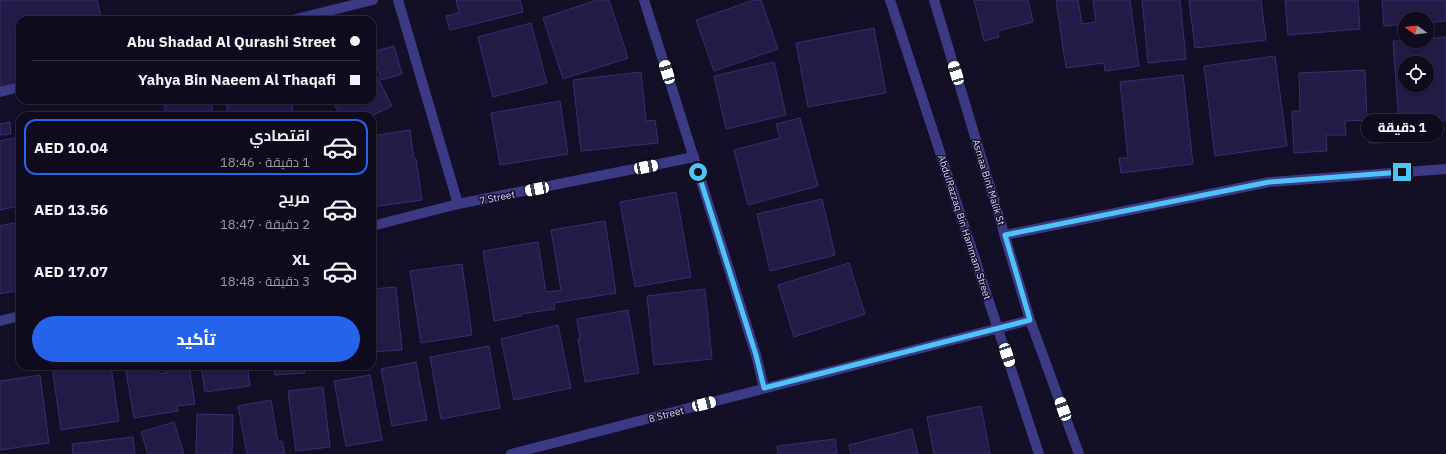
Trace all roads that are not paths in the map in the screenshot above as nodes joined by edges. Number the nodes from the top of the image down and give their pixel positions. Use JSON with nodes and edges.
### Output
{"nodes":[{"id":1,"x":373,"y":0,"type":"edge"},
{"id":2,"x":398,"y":0,"type":"edge"},
{"id":3,"x":644,"y":0,"type":"edge"},
{"id":4,"x":890,"y":0,"type":"edge"},
{"id":5,"x":934,"y":0,"type":"edge"},
{"id":6,"x":308,"y":16,"type":"edge"},
{"id":7,"x":16,"y":88,"type":"edge"},
{"id":8,"x":0,"y":92,"type":"edge"},
{"id":9,"x":694,"y":157,"type":"junction"},
{"id":10,"x":1446,"y":168,"type":"edge"},
{"id":11,"x":458,"y":204,"type":"junction"},
{"id":12,"x":376,"y":225,"type":"edge"},
{"id":13,"x":1005,"y":235,"type":"junction"},
{"id":14,"x":16,"y":317,"type":"edge"},
{"id":15,"x":1030,"y":320,"type":"junction"},
{"id":16,"x":0,"y":321,"type":"edge"},
{"id":17,"x":998,"y":327,"type":"junction"},
{"id":18,"x":764,"y":388,"type":"junction"},
{"id":19,"x":511,"y":454,"type":"edge"},
{"id":20,"x":1039,"y":454,"type":"edge"},
{"id":21,"x":1079,"y":454,"type":"edge"}],
"edges":[{"from":1,"to":6,"type":"street"},
{"from":2,"to":11,"type":"street"},
{"from":3,"to":9,"type":"street"},
{"from":4,"to":17,"type":"street","name":"AbdulRazzaq Bin Hammam Street"},
{"from":5,"to":13,"type":"street","name":"Asmaa Bint Malik St"},
{"from":7,"to":8,"type":"street"},
{"from":9,"to":11,"type":"street","name":"7 Street"},
{"from":9,"to":18,"type":"street"},
{"from":10,"to":13,"type":"street"},
{"from":11,"to":12,"type":"street","name":"7 Street"},
{"from":13,"to":15,"type":"street","name":"Asmaa Bint Malik St"},
{"from":14,"to":16,"type":"street"},
{"from":15,"to":17,"type":"street","name":"8 Street"},
{"from":15,"to":21,"type":"street","name":"Asmaa Bint Malik St"},
{"from":17,"to":18,"type":"street","name":"8 Street"},
{"from":17,"to":20,"type":"street","name":"AbdulRazzaq Bin Hammam Street"},
{"from":18,"to":19,"type":"street","name":"8 Street"}]}
